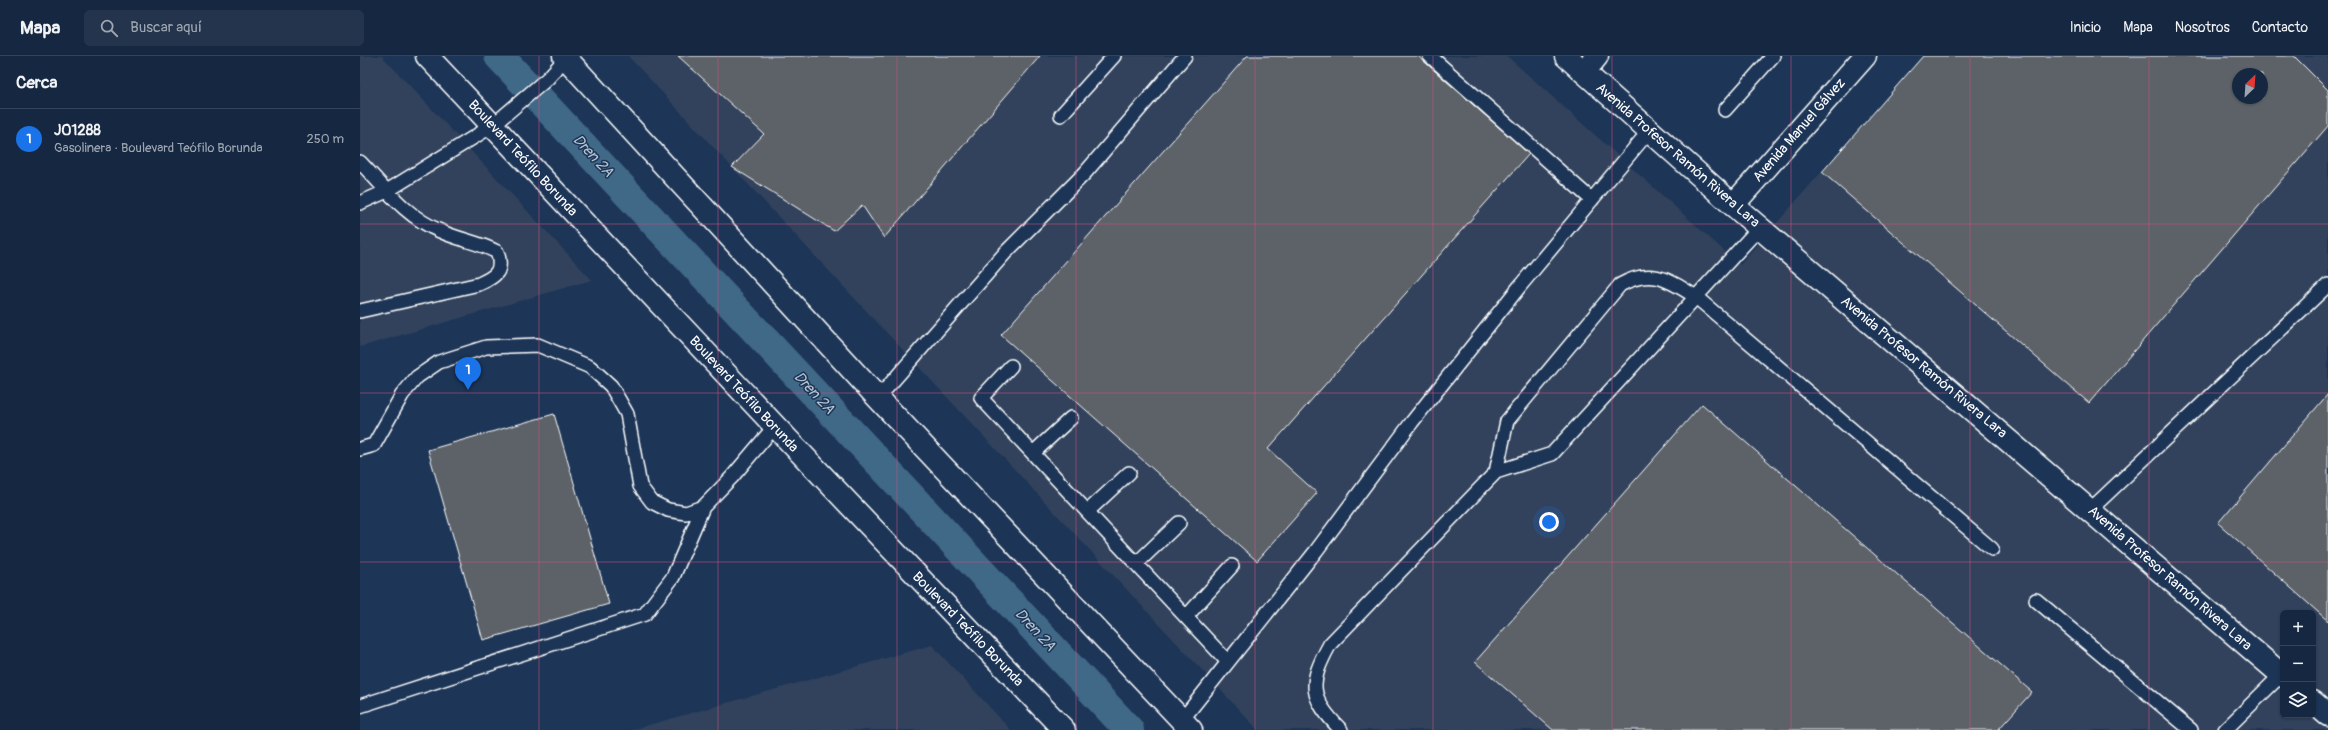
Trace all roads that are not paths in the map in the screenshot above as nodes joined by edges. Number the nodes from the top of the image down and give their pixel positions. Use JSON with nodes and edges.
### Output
{"nodes":[{"id":1,"x":427,"y":56,"type":"edge"},
{"id":2,"x":1114,"y":56,"type":"edge"},
{"id":3,"x":1185,"y":56,"type":"edge"},
{"id":4,"x":1430,"y":56,"type":"edge"},
{"id":5,"x":1566,"y":56,"type":"edge"},
{"id":6,"x":1773,"y":56,"type":"edge"},
{"id":7,"x":1865,"y":56,"type":"edge"},
{"id":8,"x":565,"y":57,"type":"edge"},
{"id":9,"x":1590,"y":64,"type":"edge"},
{"id":10,"x":1725,"y":110,"type":"dead end"},
{"id":11,"x":1061,"y":115,"type":"dead end"},
{"id":12,"x":492,"y":126,"type":"junction"},
{"id":13,"x":1649,"y":131,"type":"junction"},
{"id":14,"x":360,"y":162,"type":"edge"},
{"id":15,"x":387,"y":191,"type":"junction"},
{"id":16,"x":1592,"y":200,"type":"junction"},
{"id":17,"x":360,"y":203,"type":"edge"},
{"id":18,"x":1733,"y":205,"type":"junction"},
{"id":19,"x":1760,"y":227,"type":"junction"},
{"id":20,"x":2328,"y":285,"type":"edge"},
{"id":21,"x":1696,"y":297,"type":"junction"},
{"id":22,"x":360,"y":312,"type":"edge"},
{"id":23,"x":1011,"y":366,"type":"dead end"},
{"id":24,"x":878,"y":398,"type":"junction"},
{"id":25,"x":1071,"y":418,"type":"dead end"},
{"id":26,"x":775,"y":426,"type":"junction"},
{"id":27,"x":360,"y":449,"type":"edge"},
{"id":28,"x":1033,"y":454,"type":"junction"},
{"id":29,"x":1129,"y":472,"type":"dead end"},
{"id":30,"x":1496,"y":472,"type":"junction"},
{"id":31,"x":703,"y":507,"type":"junction"},
{"id":32,"x":2091,"y":509,"type":"junction"},
{"id":33,"x":1088,"y":511,"type":"junction"},
{"id":34,"x":1179,"y":523,"type":"dead end"},
{"id":35,"x":1992,"y":549,"type":"dead end"},
{"id":36,"x":1136,"y":564,"type":"junction"},
{"id":37,"x":1232,"y":566,"type":"dead end"},
{"id":38,"x":2036,"y":600,"type":"dead end"},
{"id":39,"x":1186,"y":617,"type":"junction"},
{"id":40,"x":1228,"y":662,"type":"junction"},
{"id":41,"x":2280,"y":673,"type":"edge"},
{"id":42,"x":2280,"y":677,"type":"edge"},
{"id":43,"x":2316,"y":704,"type":"edge"},
{"id":44,"x":360,"y":706,"type":"edge"},
{"id":45,"x":2328,"y":714,"type":"edge"},
{"id":46,"x":1186,"y":725,"type":"edge"},
{"id":47,"x":1064,"y":730,"type":"edge"},
{"id":48,"x":1341,"y":730,"type":"edge"},
{"id":49,"x":2191,"y":730,"type":"edge"},
{"id":50,"x":2225,"y":730,"type":"edge"}],
"edges":[{"from":1,"to":12,"type":"main road","name":"Boulevard Teófilo Borunda"},
{"from":2,"to":11,"type":"lane"},
{"from":3,"to":24,"type":"lane"},
{"from":4,"to":16,"type":"lane"},
{"from":5,"to":9,"type":"main road","name":"Avenida Profesor Ramón Rivera Lara"},
{"from":6,"to":10,"type":"lane"},
{"from":7,"to":18,"type":"main road","name":"Avenida Manuel Gálvez"},
{"from":8,"to":12,"type":"lane"},
{"from":8,"to":24,"type":"main road"},
{"from":9,"to":13,"type":"main road","name":"Avenida Profesor Ramón Rivera Lara"},
{"from":12,"to":15,"type":"lane"},
{"from":12,"to":26,"type":"main road","name":"Boulevard Teófilo Borunda"},
{"from":13,"to":16,"type":"lane"},
{"from":13,"to":18,"type":"main road","name":"Avenida Profesor Ramón Rivera Lara"},
{"from":14,"to":15,"type":"lane"},
{"from":15,"to":17,"type":"lane"},
{"from":15,"to":22,"type":"lane"},
{"from":16,"to":40,"type":"lane"},
{"from":18,"to":19,"type":"main road","name":"Avenida Profesor Ramón Rivera Lara"},
{"from":19,"to":21,"type":"lane"},
{"from":19,"to":32,"type":"main road","name":"Avenida Profesor Ramón Rivera Lara"},
{"from":20,"to":32,"type":"lane"},
{"from":21,"to":30,"type":"lane"},
{"from":21,"to":30,"type":"lane"},
{"from":21,"to":35,"type":"lane"},
{"from":23,"to":28,"type":"lane"},
{"from":24,"to":46,"type":"main road"},
{"from":25,"to":28,"type":"lane"},
{"from":26,"to":31,"type":"lane"},
{"from":26,"to":47,"type":"main road","name":"Boulevard Teófilo Borunda"},
{"from":27,"to":31,"type":"lane"},
{"from":28,"to":33,"type":"lane"},
{"from":29,"to":33,"type":"lane"},
{"from":30,"to":48,"type":"lane"},
{"from":31,"to":44,"type":"lane"},
{"from":32,"to":41,"type":"main road","name":"Avenida Profesor Ramón Rivera Lara"},
{"from":33,"to":36,"type":"lane"},
{"from":34,"to":36,"type":"lane"},
{"from":36,"to":39,"type":"lane"},
{"from":37,"to":39,"type":"lane"},
{"from":38,"to":49,"type":"lane"},
{"from":39,"to":40,"type":"lane"},
{"from":40,"to":46,"type":"lane"},
{"from":42,"to":50,"type":"lane"},
{"from":43,"to":45,"type":"main road"}]}
